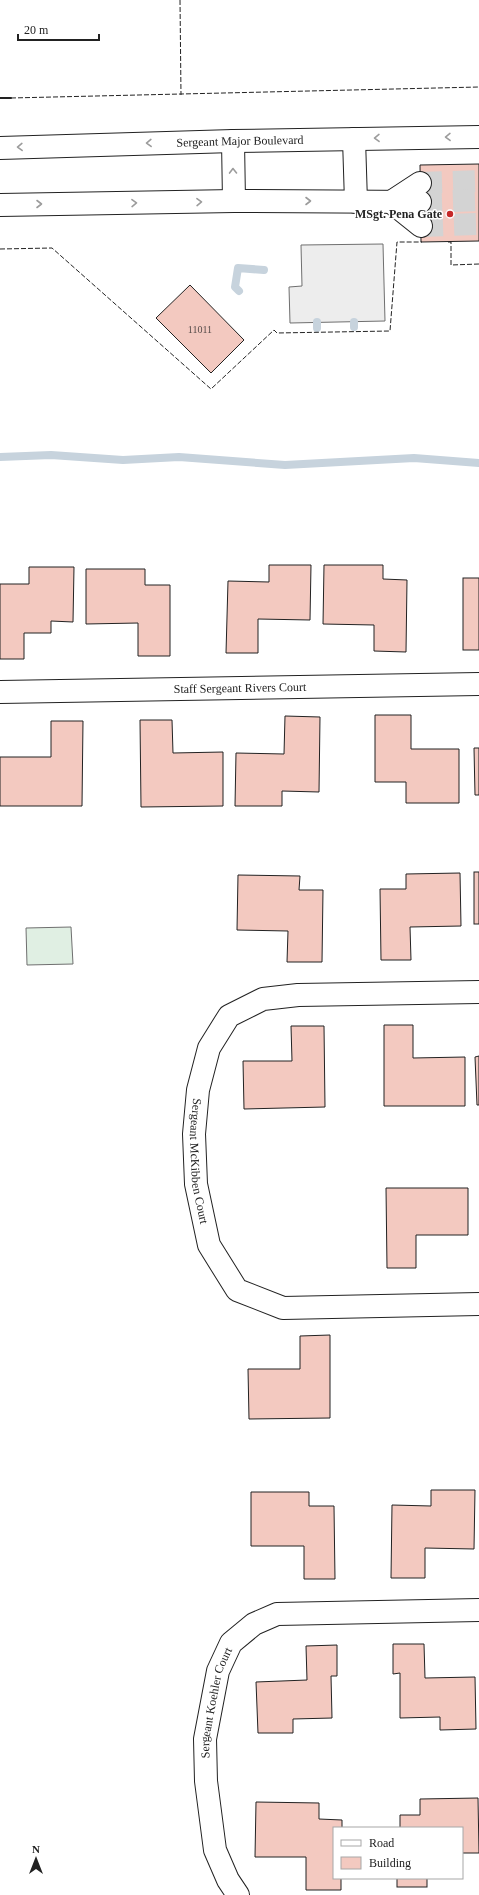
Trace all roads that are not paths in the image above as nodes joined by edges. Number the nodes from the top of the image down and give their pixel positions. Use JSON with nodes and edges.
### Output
{"nodes":[{"id":1,"x":479,"y":137,"type":"edge"},
{"id":2,"x":354,"y":139,"type":"junction"},
{"id":3,"x":233,"y":141,"type":"junction"},
{"id":4,"x":0,"y":148,"type":"edge"},
{"id":5,"x":420,"y":192,"type":"tunnel mouth"},
{"id":6,"x":234,"y":201,"type":"junction"},
{"id":7,"x":356,"y":202,"type":"junction"},
{"id":8,"x":391,"y":202,"type":"junction"},
{"id":9,"x":0,"y":205,"type":"edge"},
{"id":10,"x":421,"y":226,"type":"tunnel mouth"},
{"id":11,"x":479,"y":684,"type":"edge"},
{"id":12,"x":0,"y":692,"type":"edge"},
{"id":13,"x":479,"y":992,"type":"edge"},
{"id":14,"x":479,"y":1304,"type":"edge"},
{"id":15,"x":479,"y":1610,"type":"edge"},
{"id":16,"x":238,"y":1895,"type":"edge"}],
"edges":[{"from":1,"to":2,"type":"street","name":"Sergeant Major Boulevard","one_way":true},
{"from":2,"to":3,"type":"street","name":"Sergeant Major Boulevard"},
{"from":2,"to":7,"type":"street"},
{"from":3,"to":4,"type":"street","name":"Sergeant Major Boulevard","one_way":true},
{"from":6,"to":3,"type":"street","one_way":true},
{"from":5,"to":8,"type":"street"},
{"from":6,"to":7,"type":"street","one_way":true},
{"from":9,"to":6,"type":"street","one_way":true},
{"from":7,"to":8,"type":"street"},
{"from":8,"to":10,"type":"street"},
{"from":11,"to":12,"type":"street","name":"Staff Sergeant Rivers Court"},
{"from":13,"to":14,"type":"street","name":"Sergeant McKibben Court"},
{"from":15,"to":16,"type":"street","name":"Sergeant Koehler Court"}]}
